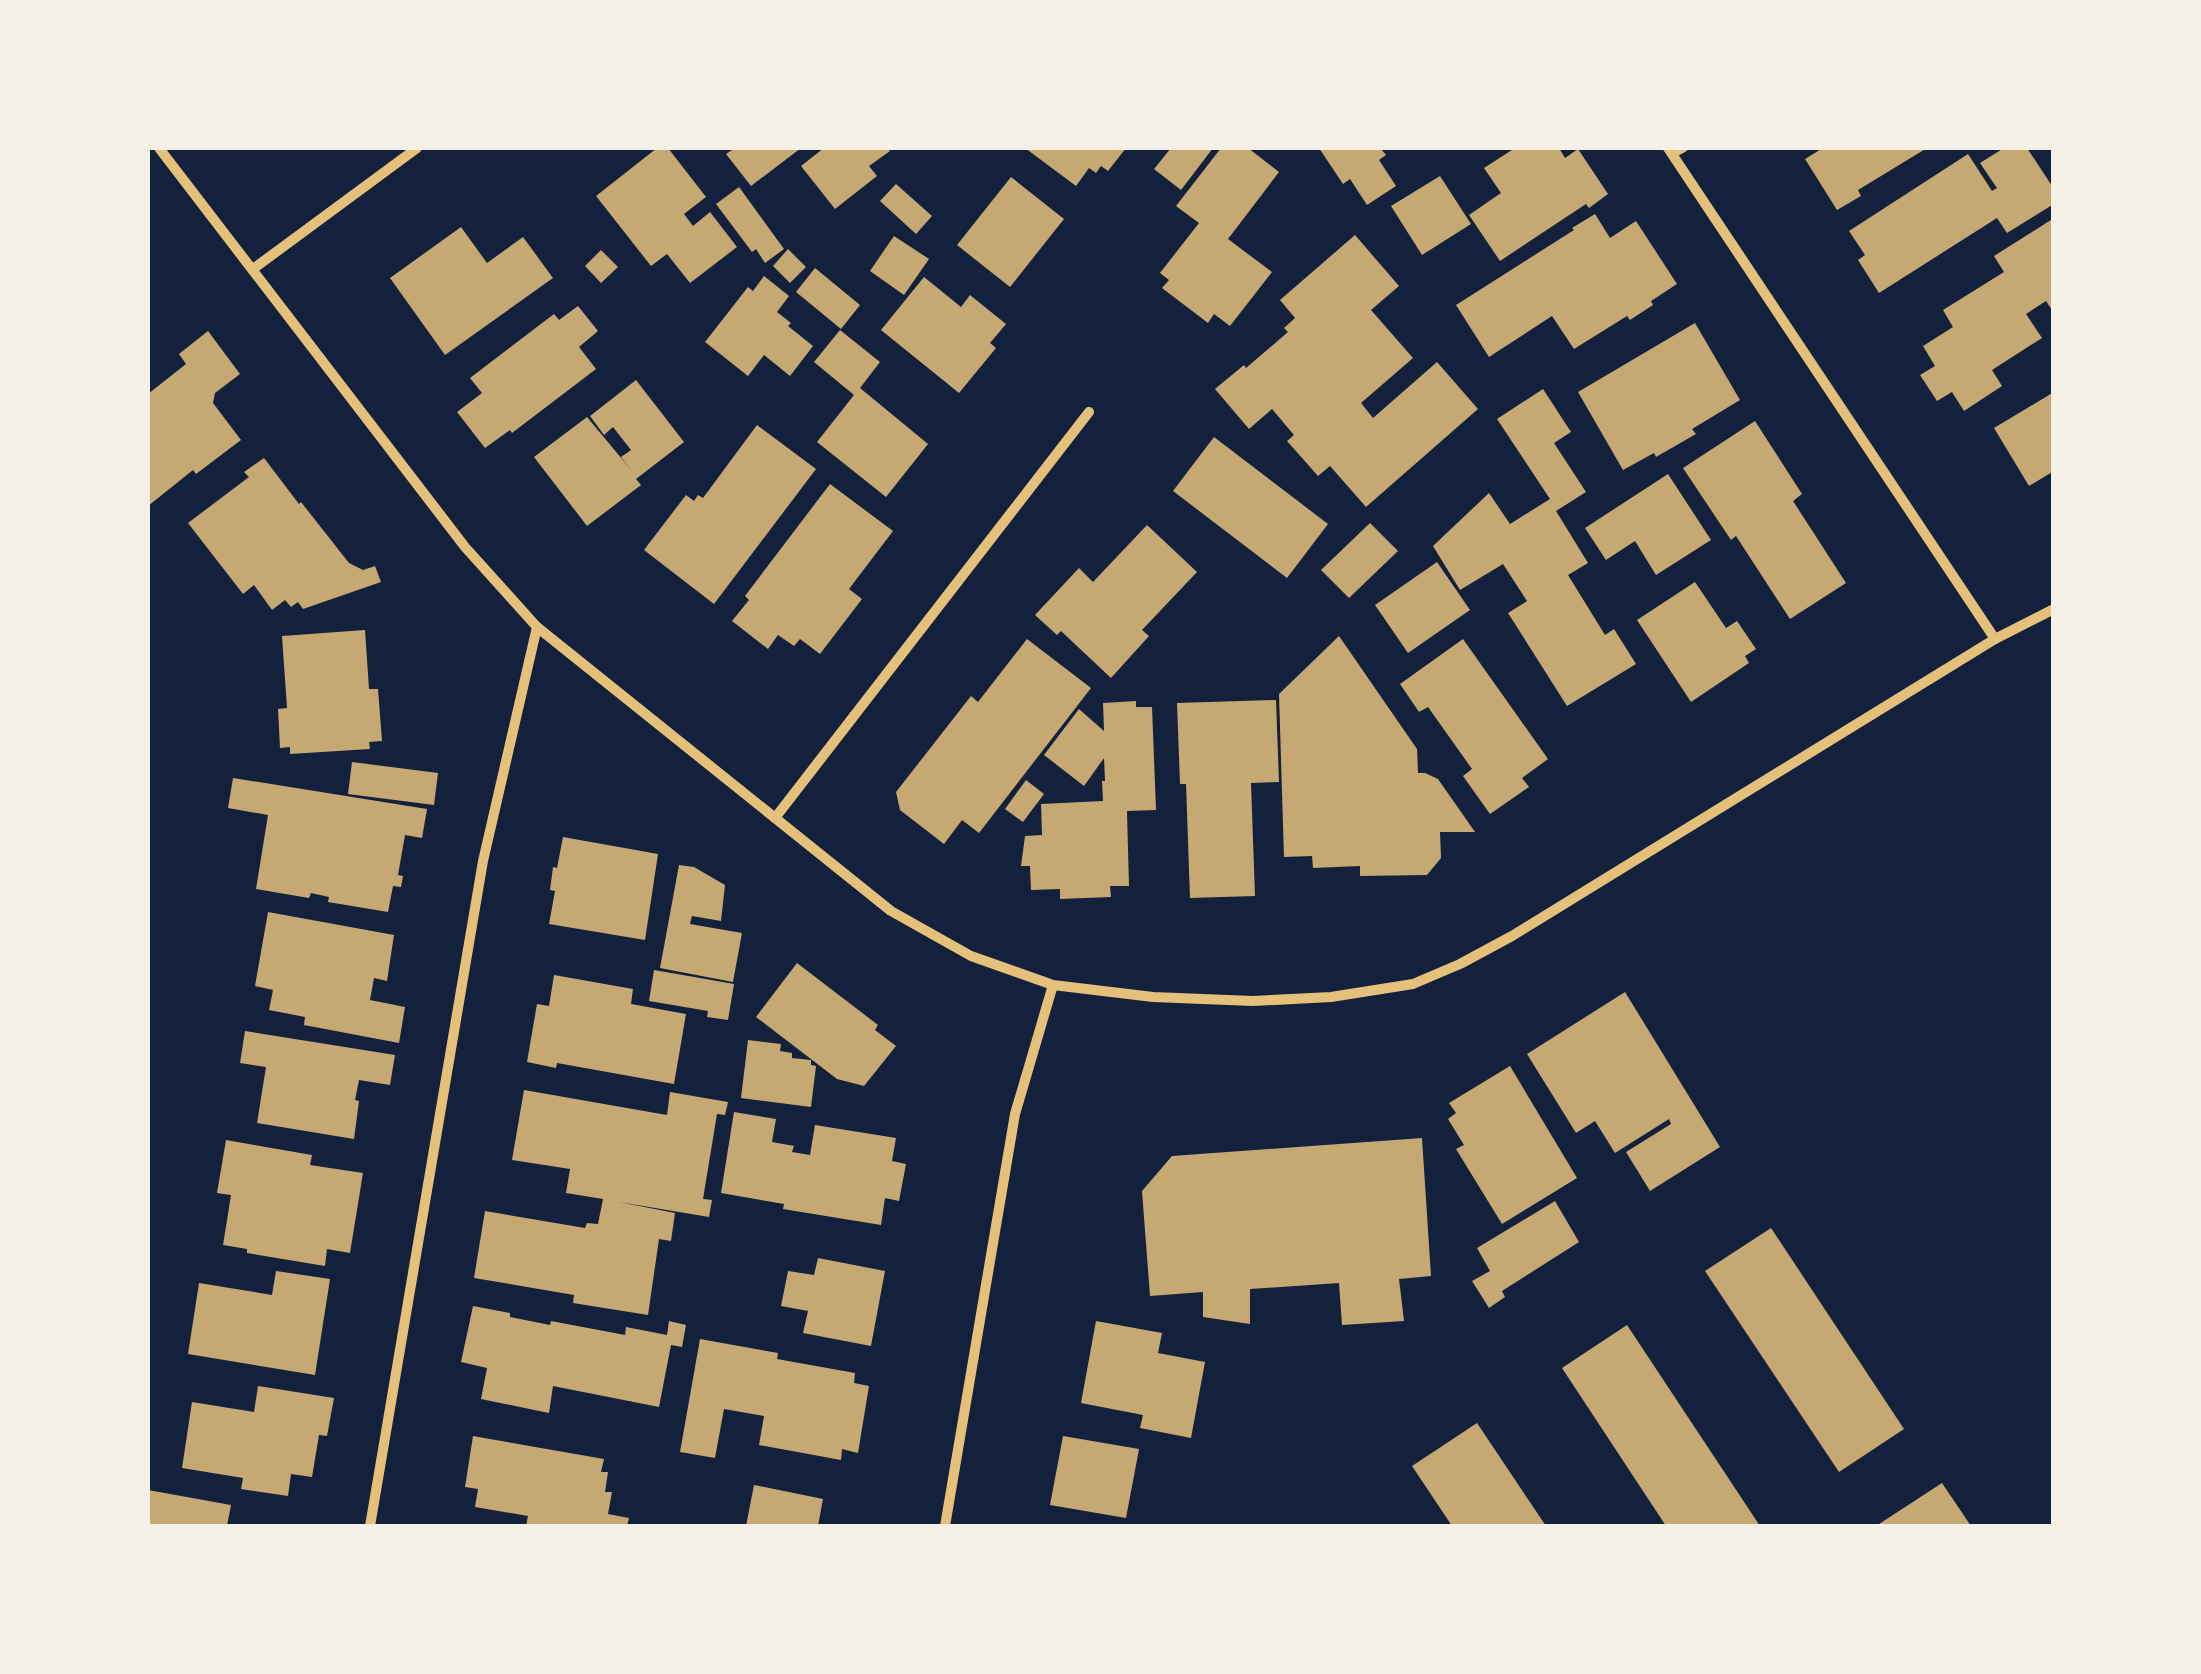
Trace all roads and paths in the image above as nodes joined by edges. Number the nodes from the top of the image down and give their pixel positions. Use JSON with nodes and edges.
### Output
{"nodes":[{"id":1,"x":159,"y":148,"type":"edge"},
{"id":2,"x":417,"y":148,"type":"edge"},
{"id":3,"x":1684,"y":148,"type":"edge"},
{"id":4,"x":1670,"y":151,"type":"edge"},
{"id":5,"x":253,"y":270,"type":"junction"},
{"id":6,"x":1090,"y":412,"type":"dead end"},
{"id":7,"x":2054,"y":609,"type":"edge"},
{"id":8,"x":536,"y":627,"type":"junction"},
{"id":9,"x":1996,"y":639,"type":"junction"},
{"id":10,"x":774,"y":818,"type":"junction"},
{"id":11,"x":1053,"y":985,"type":"junction"},
{"id":12,"x":370,"y":1526,"type":"edge"},
{"id":13,"x":945,"y":1526,"type":"edge"}],
"edges":[{"from":1,"to":5,"type":"street"},
{"from":2,"to":5,"type":"street"},
{"from":3,"to":4,"type":"lane"},
{"from":4,"to":9,"type":"street"},
{"from":5,"to":8,"type":"street"},
{"from":6,"to":10,"type":"street"},
{"from":7,"to":9,"type":"street"},
{"from":8,"to":10,"type":"street"},
{"from":8,"to":12,"type":"street"},
{"from":9,"to":11,"type":"street"},
{"from":10,"to":11,"type":"street"},
{"from":11,"to":13,"type":"street"}]}
